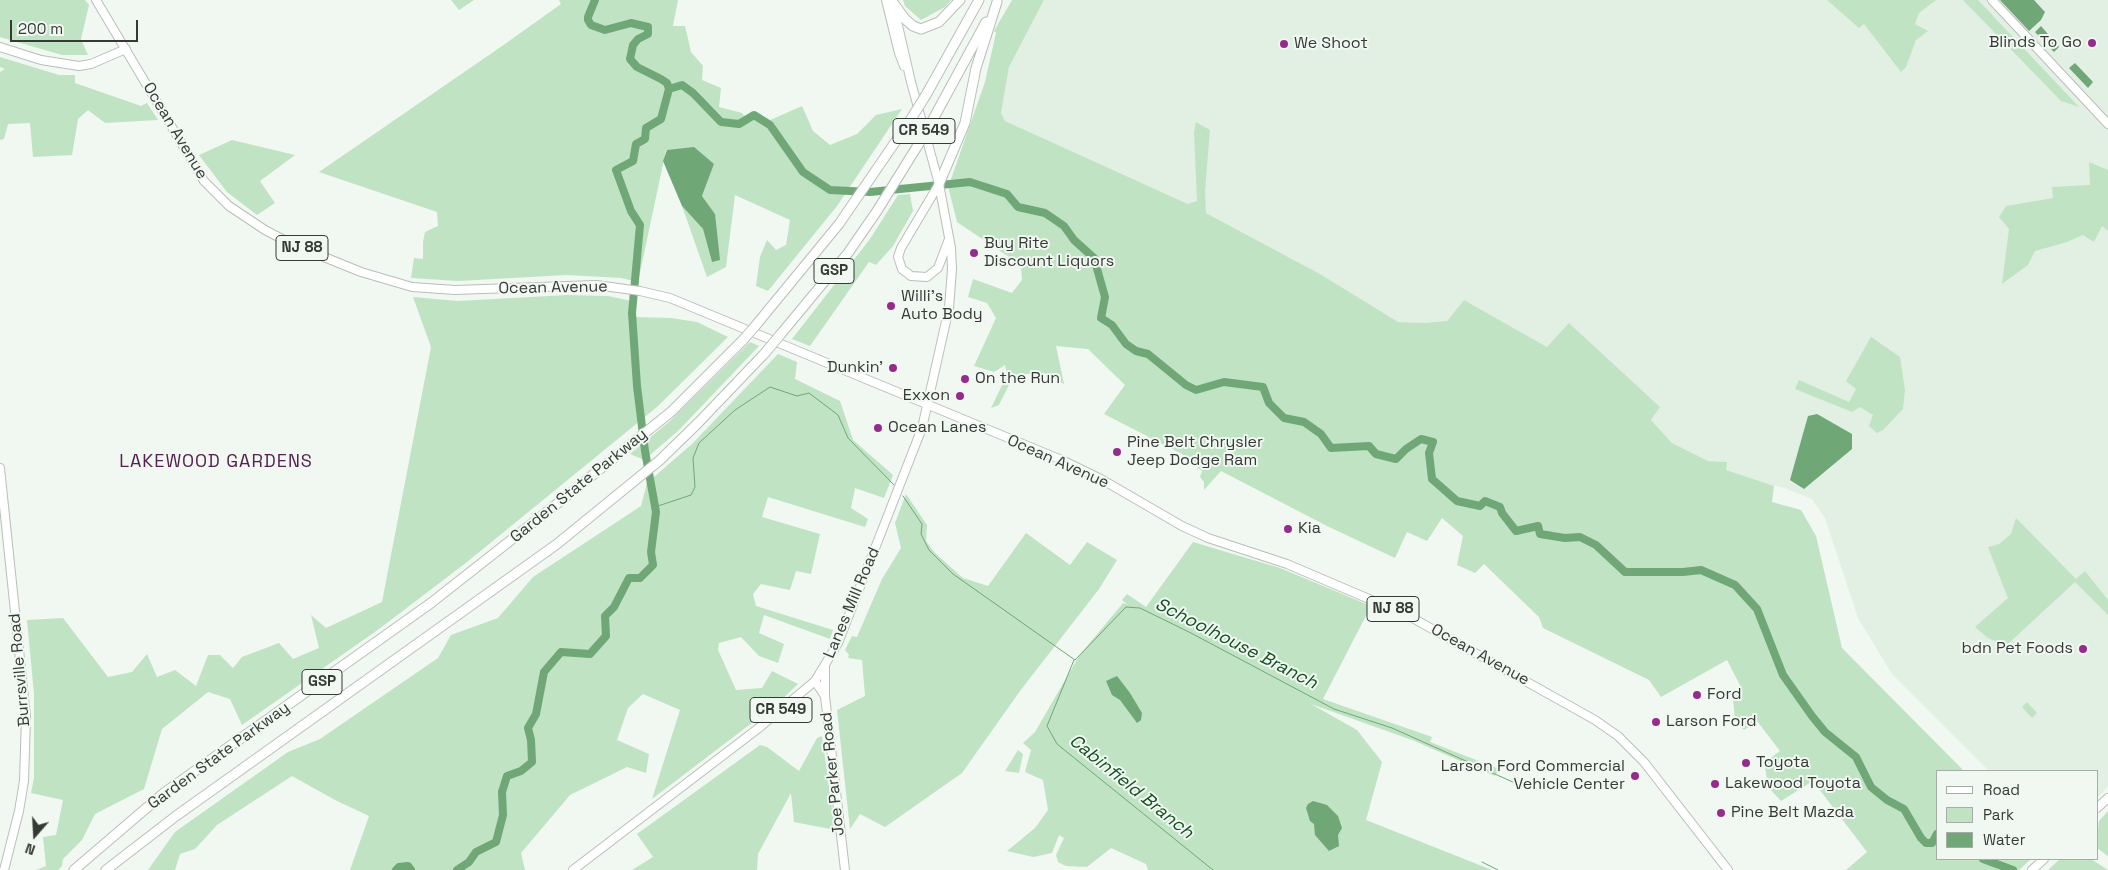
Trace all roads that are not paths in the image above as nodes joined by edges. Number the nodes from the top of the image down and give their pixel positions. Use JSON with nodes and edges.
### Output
{"nodes":[{"id":1,"x":96,"y":0,"type":"edge"},
{"id":2,"x":890,"y":0,"type":"edge"},
{"id":3,"x":960,"y":0,"type":"edge"},
{"id":4,"x":979,"y":0,"type":"edge"},
{"id":5,"x":1992,"y":0,"type":"edge"},
{"id":6,"x":998,"y":1,"type":"edge"},
{"id":7,"x":0,"y":47,"type":"edge"},
{"id":8,"x":126,"y":49,"type":"junction"},
{"id":9,"x":2108,"y":124,"type":"edge"},
{"id":10,"x":939,"y":181,"type":"junction"},
{"id":11,"x":949,"y":239,"type":"junction"},
{"id":12,"x":929,"y":404,"type":"junction"},
{"id":13,"x":0,"y":468,"type":"edge"},
{"id":14,"x":825,"y":665,"type":"junction"},
{"id":15,"x":815,"y":681,"type":"junction"},
{"id":16,"x":825,"y":696,"type":"junction"},
{"id":17,"x":2108,"y":798,"type":"edge"},
{"id":18,"x":2098,"y":807,"type":"edge"},
{"id":19,"x":4,"y":870,"type":"edge"},
{"id":20,"x":74,"y":870,"type":"edge"},
{"id":21,"x":106,"y":870,"type":"edge"},
{"id":22,"x":574,"y":870,"type":"edge"},
{"id":23,"x":845,"y":870,"type":"edge"},
{"id":24,"x":1728,"y":870,"type":"edge"}],
"edges":[{"from":1,"to":8,"type":"main road","name":"Ocean Avenue","number":"NJ 88"},
{"from":2,"to":3,"type":"highway"},
{"from":2,"to":10,"type":"main road","number":"CR 549"},
{"from":4,"to":20,"type":"highway","name":"Garden State Parkway","number":"GSP","bridge":true},
{"from":5,"to":9,"type":"main road"},
{"from":6,"to":10,"type":"highway"},
{"from":6,"to":21,"type":"highway","name":"Garden State Parkway","number":"GSP","bridge":true},
{"from":7,"to":8,"type":"main road"},
{"from":8,"to":12,"type":"main road","name":"Ocean Avenue","number":"NJ 88"},
{"from":10,"to":11,"type":"main road","number":"CR 549"},
{"from":10,"to":11,"type":"main road"},
{"from":11,"to":12,"type":"main road","number":"CR 549"},
{"from":12,"to":14,"type":"main road","name":"Lanes Mill Road","number":"CR 549"},
{"from":12,"to":24,"type":"main road","name":"Ocean Avenue","number":"NJ 88"},
{"from":13,"to":19,"type":"main road","name":"Burrsville Road"},
{"from":14,"to":15,"type":"main road","name":"Lanes Mill Road","number":"CR 549"},
{"from":14,"to":16,"type":"main road"},
{"from":15,"to":16,"type":"main road","name":"Joe Parker Road"},
{"from":15,"to":22,"type":"main road","name":"Lanes Mill Road","number":"CR 549"},
{"from":16,"to":23,"type":"main road","name":"Joe Parker Road"},
{"from":17,"to":18,"type":"main road"}]}
